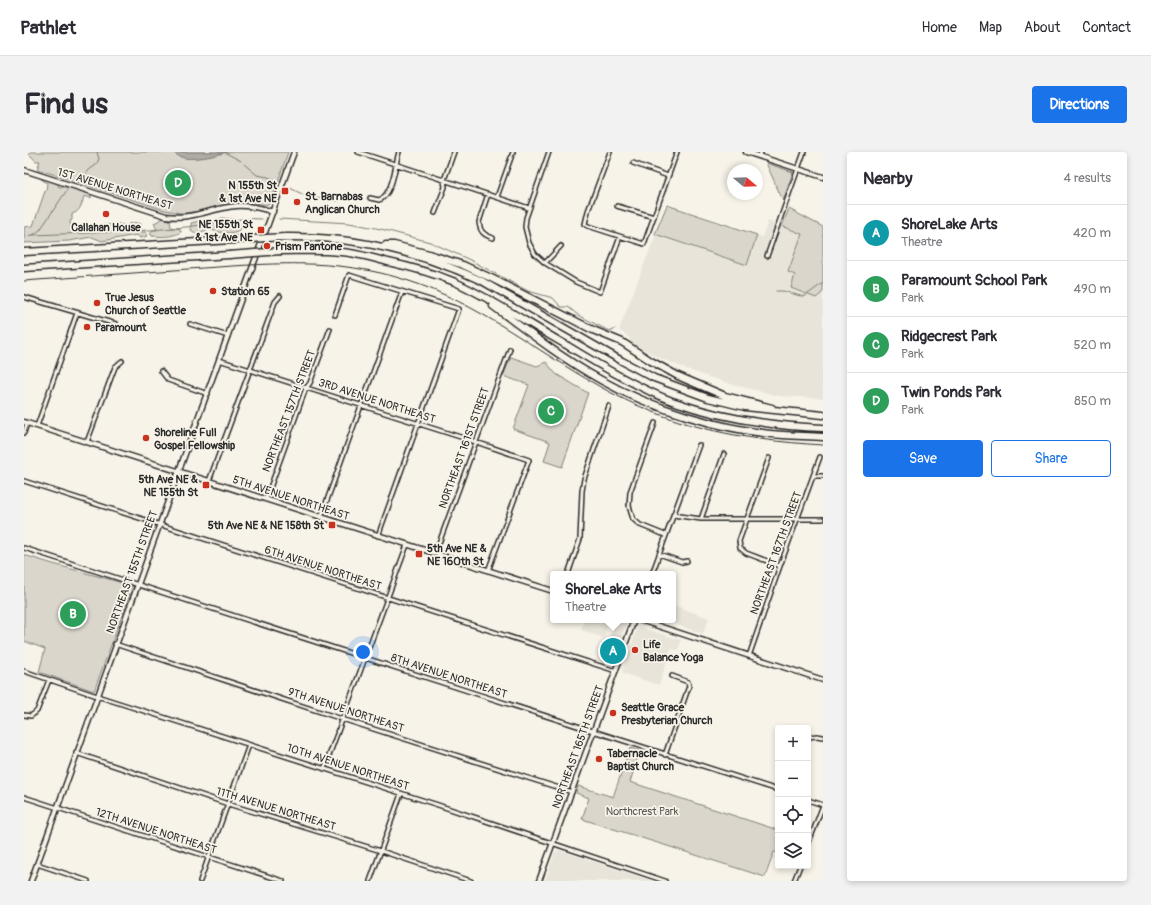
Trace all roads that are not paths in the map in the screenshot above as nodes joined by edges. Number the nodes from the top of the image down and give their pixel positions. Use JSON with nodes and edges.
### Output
{"nodes":[{"id":1,"x":294,"y":152,"type":"edge"},
{"id":2,"x":358,"y":152,"type":"edge"},
{"id":3,"x":399,"y":152,"type":"edge"},
{"id":4,"x":454,"y":152,"type":"edge"},
{"id":5,"x":513,"y":152,"type":"edge"},
{"id":6,"x":549,"y":152,"type":"edge"},
{"id":7,"x":610,"y":152,"type":"edge"},
{"id":8,"x":677,"y":152,"type":"edge"},
{"id":9,"x":746,"y":152,"type":"edge"},
{"id":10,"x":804,"y":152,"type":"edge"},
{"id":11,"x":761,"y":154,"type":"edge"},
{"id":12,"x":633,"y":163,"type":"dead end"},
{"id":13,"x":395,"y":164,"type":"junction"},
{"id":14,"x":799,"y":169,"type":"junction"},
{"id":15,"x":24,"y":170,"type":"edge"},
{"id":16,"x":668,"y":176,"type":"junction"},
{"id":17,"x":823,"y":177,"type":"edge"},
{"id":18,"x":444,"y":180,"type":"junction"},
{"id":19,"x":488,"y":194,"type":"junction"},
{"id":20,"x":497,"y":197,"type":"junction"},
{"id":21,"x":370,"y":198,"type":"dead end"},
{"id":22,"x":617,"y":206,"type":"dead end"},
{"id":23,"x":529,"y":208,"type":"junction"},
{"id":24,"x":273,"y":212,"type":"junction"},
{"id":25,"x":435,"y":213,"type":"dead end"},
{"id":26,"x":654,"y":216,"type":"junction"},
{"id":27,"x":620,"y":237,"type":"junction"},
{"id":28,"x":493,"y":238,"type":"dead end"},
{"id":29,"x":381,"y":246,"type":"junction"},
{"id":30,"x":561,"y":246,"type":"dead end"},
{"id":31,"x":24,"y":252,"type":"edge"},
{"id":32,"x":767,"y":256,"type":"dead end"},
{"id":33,"x":546,"y":263,"type":"junction"},
{"id":34,"x":24,"y":268,"type":"edge"},
{"id":35,"x":472,"y":291,"type":"junction"},
{"id":36,"x":402,"y":292,"type":"junction"},
{"id":37,"x":280,"y":296,"type":"dead end"},
{"id":38,"x":24,"y":297,"type":"edge"},
{"id":39,"x":77,"y":313,"type":"junction"},
{"id":40,"x":335,"y":315,"type":"dead end"},
{"id":41,"x":116,"y":324,"type":"dead end"},
{"id":42,"x":190,"y":324,"type":"dead end"},
{"id":43,"x":330,"y":329,"type":"dead end"},
{"id":44,"x":228,"y":336,"type":"junction"},
{"id":45,"x":510,"y":349,"type":"dead end"},
{"id":46,"x":220,"y":360,"type":"junction"},
{"id":47,"x":122,"y":361,"type":"dead end"},
{"id":48,"x":250,"y":370,"type":"junction"},
{"id":49,"x":161,"y":371,"type":"dead end"},
{"id":50,"x":306,"y":388,"type":"junction"},
{"id":51,"x":208,"y":394,"type":"junction"},
{"id":52,"x":362,"y":406,"type":"junction"},
{"id":53,"x":609,"y":406,"type":"dead end"},
{"id":54,"x":779,"y":412,"type":"junction"},
{"id":55,"x":823,"y":415,"type":"edge"},
{"id":56,"x":26,"y":422,"type":"edge"},
{"id":57,"x":418,"y":423,"type":"junction"},
{"id":58,"x":655,"y":423,"type":"dead end"},
{"id":59,"x":37,"y":426,"type":"junction"},
{"id":60,"x":823,"y":428,"type":"edge"},
{"id":61,"x":24,"y":432,"type":"edge"},
{"id":62,"x":823,"y":437,"type":"edge"},
{"id":63,"x":87,"y":442,"type":"junction"},
{"id":64,"x":476,"y":442,"type":"junction"},
{"id":65,"x":698,"y":445,"type":"dead end"},
{"id":66,"x":724,"y":454,"type":"dead end"},
{"id":67,"x":820,"y":457,"type":"dead end"},
{"id":68,"x":769,"y":458,"type":"dead end"},
{"id":69,"x":178,"y":472,"type":"junction"},
{"id":70,"x":814,"y":476,"type":"junction"},
{"id":71,"x":823,"y":476,"type":"edge"},
{"id":72,"x":24,"y":481,"type":"edge"},
{"id":73,"x":209,"y":481,"type":"junction"},
{"id":74,"x":266,"y":499,"type":"junction"},
{"id":75,"x":673,"y":515,"type":"junction"},
{"id":76,"x":322,"y":517,"type":"junction"},
{"id":77,"x":701,"y":519,"type":"junction"},
{"id":78,"x":797,"y":519,"type":"junction"},
{"id":79,"x":823,"y":519,"type":"edge"},
{"id":80,"x":746,"y":520,"type":"junction"},
{"id":81,"x":159,"y":524,"type":"junction"},
{"id":82,"x":665,"y":535,"type":"junction"},
{"id":83,"x":378,"y":536,"type":"junction"},
{"id":84,"x":407,"y":545,"type":"junction"},
{"id":85,"x":24,"y":548,"type":"edge"},
{"id":86,"x":435,"y":554,"type":"junction"},
{"id":87,"x":659,"y":554,"type":"junction"},
{"id":88,"x":687,"y":561,"type":"dead end"},
{"id":89,"x":780,"y":566,"type":"junction"},
{"id":90,"x":488,"y":571,"type":"junction"},
{"id":91,"x":569,"y":571,"type":"edge"},
{"id":92,"x":653,"y":571,"type":"edge"},
{"id":93,"x":138,"y":584,"type":"junction"},
{"id":94,"x":550,"y":591,"type":"edge"},
{"id":95,"x":386,"y":598,"type":"junction"},
{"id":96,"x":633,"y":623,"type":"edge"},
{"id":97,"x":649,"y":623,"type":"edge"},
{"id":98,"x":116,"y":644,"type":"junction"},
{"id":99,"x":749,"y":656,"type":"junction"},
{"id":100,"x":365,"y":658,"type":"junction"},
{"id":101,"x":24,"y":671,"type":"edge"},
{"id":102,"x":616,"y":671,"type":"junction"},
{"id":103,"x":672,"y":676,"type":"dead end"},
{"id":104,"x":48,"y":680,"type":"junction"},
{"id":105,"x":823,"y":680,"type":"edge"},
{"id":106,"x":97,"y":696,"type":"junction"},
{"id":107,"x":24,"y":715,"type":"edge"},
{"id":108,"x":342,"y":719,"type":"junction"},
{"id":109,"x":593,"y":732,"type":"junction"},
{"id":110,"x":811,"y":737,"type":"edge"},
{"id":111,"x":823,"y":737,"type":"edge"},
{"id":112,"x":249,"y":745,"type":"junction"},
{"id":113,"x":76,"y":753,"type":"junction"},
{"id":114,"x":665,"y":755,"type":"junction"},
{"id":115,"x":324,"y":769,"type":"junction"},
{"id":116,"x":775,"y":789,"type":"edge"},
{"id":117,"x":572,"y":792,"type":"junction"},
{"id":118,"x":401,"y":794,"type":"junction"},
{"id":119,"x":24,"y":797,"type":"edge"},
{"id":120,"x":811,"y":801,"type":"edge"},
{"id":121,"x":228,"y":804,"type":"junction"},
{"id":122,"x":823,"y":805,"type":"edge"},
{"id":123,"x":57,"y":808,"type":"junction"},
{"id":124,"x":811,"y":836,"type":"edge"},
{"id":125,"x":553,"y":843,"type":"junction"},
{"id":126,"x":381,"y":851,"type":"junction"},
{"id":127,"x":208,"y":857,"type":"junction"},
{"id":128,"x":37,"y":864,"type":"junction"},
{"id":129,"x":799,"y":869,"type":"edge"},
{"id":130,"x":31,"y":881,"type":"edge"},
{"id":131,"x":88,"y":881,"type":"edge"},
{"id":132,"x":200,"y":881,"type":"edge"},
{"id":133,"x":283,"y":881,"type":"edge"},
{"id":134,"x":370,"y":881,"type":"edge"},
{"id":135,"x":471,"y":881,"type":"edge"},
{"id":136,"x":539,"y":881,"type":"edge"},
{"id":137,"x":665,"y":881,"type":"edge"},
{"id":138,"x":794,"y":881,"type":"edge"}],
"edges":[{"from":1,"to":24,"type":"street","name":"NORTHEAST 155TH STREET"},
{"from":2,"to":13,"type":"street"},
{"from":3,"to":13,"type":"street"},
{"from":4,"to":18,"type":"street"},
{"from":5,"to":20,"type":"street"},
{"from":6,"to":23,"type":"street"},
{"from":7,"to":27,"type":"street"},
{"from":8,"to":16,"type":"street"},
{"from":9,"to":11,"type":"street"},
{"from":10,"to":14,"type":"street"},
{"from":11,"to":14,"type":"street"},
{"from":12,"to":16,"type":"street"},
{"from":13,"to":18,"type":"street"},
{"from":13,"to":21,"type":"street"},
{"from":14,"to":17,"type":"street"},
{"from":14,"to":32,"type":"street"},
{"from":15,"to":24,"type":"street","name":"1ST AVENUE NORTHEAST"},
{"from":16,"to":26,"type":"street"},
{"from":18,"to":19,"type":"street"},
{"from":18,"to":25,"type":"street"},
{"from":19,"to":20,"type":"street"},
{"from":19,"to":28,"type":"street"},
{"from":20,"to":23,"type":"street"},
{"from":22,"to":26,"type":"street"},
{"from":23,"to":33,"type":"street"},
{"from":24,"to":44,"type":"street","name":"NORTHEAST 155TH STREET"},
{"from":26,"to":27,"type":"street"},
{"from":27,"to":33,"type":"street"},
{"from":29,"to":31,"type":"highway","bridge":true},
{"from":29,"to":54,"type":"highway"},
{"from":29,"to":54,"type":"highway"},
{"from":30,"to":33,"type":"street"},
{"from":34,"to":35,"type":"highway","bridge":true},
{"from":35,"to":60,"type":"highway"},
{"from":35,"to":62,"type":"highway"},
{"from":36,"to":40,"type":"street"},
{"from":36,"to":52,"type":"street"},
{"from":36,"to":57,"type":"street"},
{"from":37,"to":48,"type":"street"},
{"from":38,"to":39,"type":"street"},
{"from":39,"to":41,"type":"street"},
{"from":39,"to":59,"type":"street"},
{"from":42,"to":44,"type":"street"},
{"from":43,"to":50,"type":"street","name":"NORTHEAST 157TH STREET"},
{"from":44,"to":46,"type":"street","name":"NORTHEAST 155TH STREET"},
{"from":45,"to":64,"type":"street","name":"NORTHEAST 161ST STREET"},
{"from":46,"to":48,"type":"street","name":"3RD AVENUE NORTHEAST"},
{"from":46,"to":51,"type":"street","name":"NORTHEAST 155TH STREET"},
{"from":47,"to":63,"type":"street"},
{"from":48,"to":50,"type":"street","name":"3RD AVENUE NORTHEAST"},
{"from":48,"to":73,"type":"street"},
{"from":49,"to":51,"type":"street"},
{"from":50,"to":52,"type":"street","name":"3RD AVENUE NORTHEAST"},
{"from":50,"to":74,"type":"street","name":"NORTHEAST 157TH STREET"},
{"from":51,"to":69,"type":"street","name":"NORTHEAST 155TH STREET"},
{"from":52,"to":57,"type":"street","name":"3RD AVENUE NORTHEAST"},
{"from":52,"to":76,"type":"street"},
{"from":53,"to":91,"type":"street"},
{"from":54,"to":55,"type":"highway"},
{"from":56,"to":59,"type":"street","name":"5TH AVENUE NORTHEAST"},
{"from":56,"to":61,"type":"street"},
{"from":57,"to":64,"type":"street","name":"3RD AVENUE NORTHEAST"},
{"from":57,"to":83,"type":"street"},
{"from":58,"to":82,"type":"street"},
{"from":59,"to":63,"type":"street","name":"5TH AVENUE NORTHEAST"},
{"from":63,"to":69,"type":"street","name":"5TH AVENUE NORTHEAST"},
{"from":64,"to":86,"type":"street","name":"NORTHEAST 161ST STREET"},
{"from":64,"to":90,"type":"street","name":"3RD AVENUE NORTHEAST"},
{"from":65,"to":75,"type":"street"},
{"from":66,"to":77,"type":"street"},
{"from":67,"to":70,"type":"street","name":"NORTHEAST 167TH STREET"},
{"from":68,"to":80,"type":"street"},
{"from":69,"to":73,"type":"street","name":"5TH AVENUE NORTHEAST"},
{"from":69,"to":81,"type":"street","name":"NORTHEAST 155TH STREET"},
{"from":70,"to":71,"type":"street"},
{"from":70,"to":78,"type":"street","name":"NORTHEAST 167TH STREET"},
{"from":72,"to":81,"type":"street","name":"6TH AVENUE NORTHEAST"},
{"from":73,"to":74,"type":"street","name":"5TH AVENUE NORTHEAST"},
{"from":74,"to":76,"type":"street","name":"5TH AVENUE NORTHEAST"},
{"from":75,"to":77,"type":"street"},
{"from":75,"to":82,"type":"street"},
{"from":76,"to":83,"type":"street","name":"5TH AVENUE NORTHEAST"},
{"from":77,"to":80,"type":"street"},
{"from":78,"to":79,"type":"street"},
{"from":78,"to":80,"type":"street"},
{"from":78,"to":89,"type":"street","name":"NORTHEAST 167TH STREET"},
{"from":80,"to":89,"type":"street"},
{"from":81,"to":93,"type":"street","name":"NORTHEAST 155TH STREET"},
{"from":81,"to":95,"type":"street","name":"6TH AVENUE NORTHEAST"},
{"from":82,"to":87,"type":"street"},
{"from":83,"to":84,"type":"street","name":"5TH AVENUE NORTHEAST"},
{"from":84,"to":86,"type":"street","name":"5TH AVENUE NORTHEAST"},
{"from":84,"to":95,"type":"street"},
{"from":85,"to":93,"type":"street","name":"8TH AVENUE NORTHEAST"},
{"from":86,"to":90,"type":"street","name":"5TH AVENUE NORTHEAST"},
{"from":87,"to":88,"type":"street"},
{"from":87,"to":92,"type":"street"},
{"from":89,"to":99,"type":"street","name":"NORTHEAST 167TH STREET"},
{"from":90,"to":94,"type":"street","name":"5TH AVENUE NORTHEAST"},
{"from":93,"to":98,"type":"street","name":"NORTHEAST 155TH STREET"},
{"from":93,"to":100,"type":"street","name":"8TH AVENUE NORTHEAST"},
{"from":95,"to":100,"type":"street"},
{"from":95,"to":102,"type":"street","name":"6TH AVENUE NORTHEAST"},
{"from":96,"to":102,"type":"street","name":"NORTHEAST 165TH STREET"},
{"from":97,"to":99,"type":"street"},
{"from":98,"to":106,"type":"street","name":"NORTHEAST 155TH STREET"},
{"from":98,"to":108,"type":"street","name":"9TH AVENUE NORTHEAST"},
{"from":99,"to":105,"type":"street"},
{"from":100,"to":108,"type":"street"},
{"from":100,"to":109,"type":"street","name":"8TH AVENUE NORTHEAST"},
{"from":101,"to":104,"type":"street","name":"10TH AVENUE NORTHEAST"},
{"from":102,"to":109,"type":"street","name":"NORTHEAST 165TH STREET"},
{"from":103,"to":114,"type":"street"},
{"from":104,"to":106,"type":"street","name":"10TH AVENUE NORTHEAST"},
{"from":104,"to":107,"type":"street"},
{"from":106,"to":112,"type":"street","name":"10TH AVENUE NORTHEAST"},
{"from":106,"to":113,"type":"street","name":"NORTHEAST 155TH STREET"},
{"from":108,"to":115,"type":"street"},
{"from":108,"to":117,"type":"street","name":"9TH AVENUE NORTHEAST"},
{"from":109,"to":114,"type":"street","name":"8TH AVENUE NORTHEAST"},
{"from":109,"to":117,"type":"street","name":"NORTHEAST 165TH STREET"},
{"from":110,"to":111,"type":"street"},
{"from":112,"to":115,"type":"street","name":"10TH AVENUE NORTHEAST"},
{"from":112,"to":121,"type":"street"},
{"from":113,"to":121,"type":"street","name":"11TH AVENUE NORTHEAST"},
{"from":113,"to":123,"type":"street","name":"NORTHEAST 155TH STREET"},
{"from":114,"to":116,"type":"street","name":"8TH AVENUE NORTHEAST"},
{"from":115,"to":118,"type":"street","name":"10TH AVENUE NORTHEAST"},
{"from":117,"to":125,"type":"street","name":"NORTHEAST 165TH STREET"},
{"from":118,"to":125,"type":"street","name":"10TH AVENUE NORTHEAST"},
{"from":118,"to":126,"type":"street"},
{"from":119,"to":123,"type":"street","name":"12TH AVENUE NORTHEAST"},
{"from":120,"to":122,"type":"street"},
{"from":121,"to":126,"type":"street","name":"11TH AVENUE NORTHEAST"},
{"from":121,"to":127,"type":"street"},
{"from":122,"to":124,"type":"street"},
{"from":123,"to":127,"type":"street","name":"12TH AVENUE NORTHEAST"},
{"from":123,"to":128,"type":"street","name":"NORTHEAST 155TH STREET"},
{"from":125,"to":136,"type":"street","name":"NORTHEAST 165TH STREET"},
{"from":125,"to":137,"type":"street","name":"10TH AVENUE NORTHEAST"},
{"from":126,"to":134,"type":"street"},
{"from":126,"to":135,"type":"street","name":"11TH AVENUE NORTHEAST"},
{"from":127,"to":132,"type":"street"},
{"from":127,"to":133,"type":"street","name":"12TH AVENUE NORTHEAST"},
{"from":128,"to":130,"type":"street","name":"NORTHEAST 155TH STREET"},
{"from":128,"to":131,"type":"street"},
{"from":129,"to":138,"type":"street"}]}
